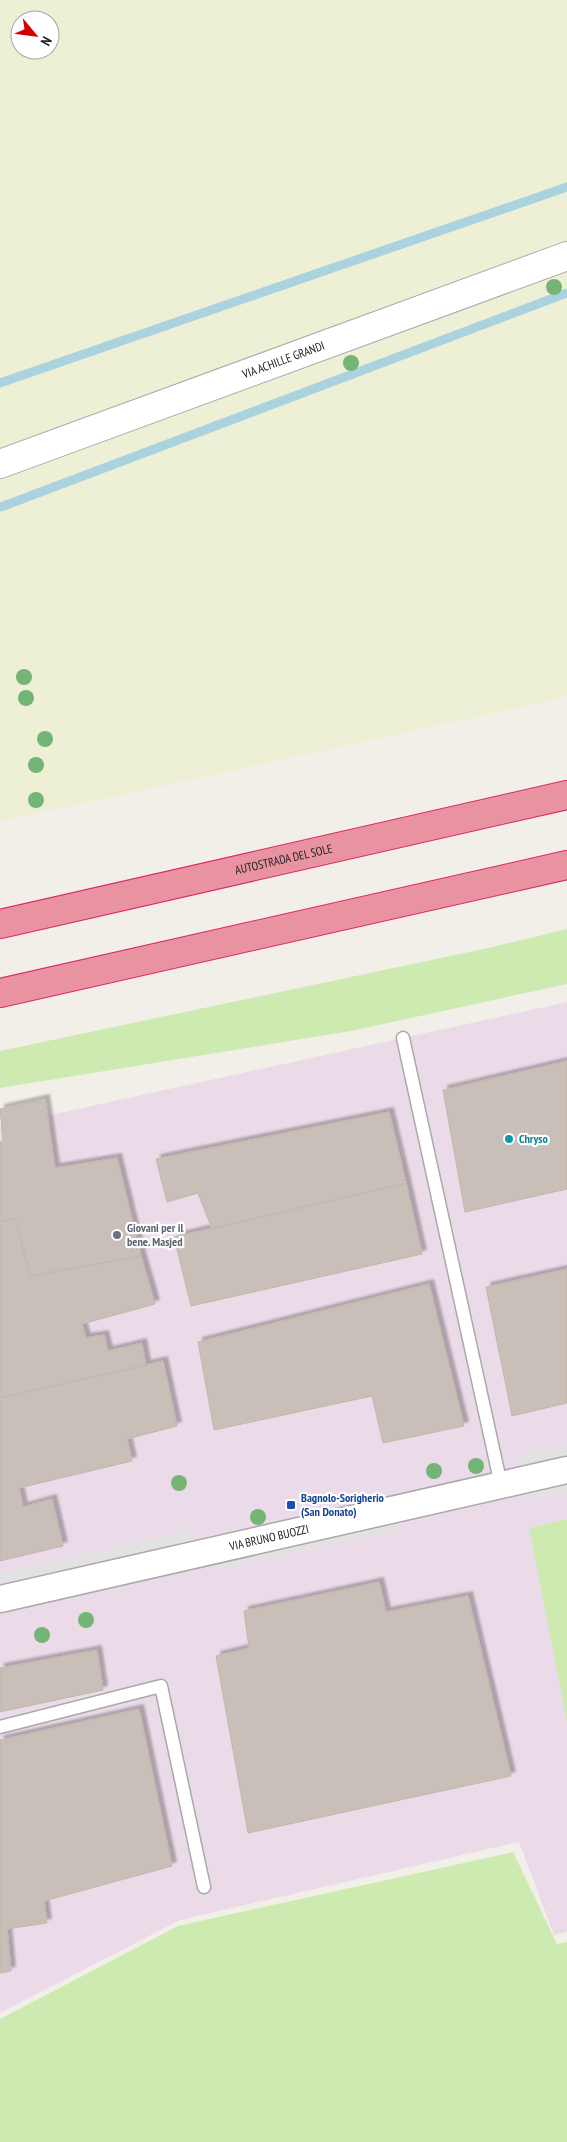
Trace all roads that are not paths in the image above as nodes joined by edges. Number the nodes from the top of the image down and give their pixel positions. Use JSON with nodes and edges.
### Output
{"nodes":[{"id":1,"x":567,"y":256,"type":"edge"},
{"id":2,"x":0,"y":464,"type":"edge"},
{"id":3,"x":567,"y":795,"type":"edge"},
{"id":4,"x":567,"y":865,"type":"edge"},
{"id":5,"x":0,"y":924,"type":"edge"},
{"id":6,"x":0,"y":993,"type":"edge"},
{"id":7,"x":403,"y":1038,"type":"dead end"},
{"id":8,"x":567,"y":1470,"type":"edge"},
{"id":9,"x":501,"y":1485,"type":"junction"},
{"id":10,"x":0,"y":1599,"type":"edge"},
{"id":11,"x":0,"y":1727,"type":"edge"},
{"id":12,"x":204,"y":1888,"type":"dead end"}],
"edges":[{"from":1,"to":2,"type":"street","name":"VIA ACHILLE GRANDI"},
{"from":3,"to":5,"type":"highway","name":"AUTOSTRADA DEL SOLE"},
{"from":4,"to":6,"type":"highway"},
{"from":7,"to":9,"type":"lane"},
{"from":8,"to":9,"type":"street","name":"VIA BRUNO BUOZZI"},
{"from":9,"to":10,"type":"street","name":"VIA BRUNO BUOZZI"},
{"from":11,"to":12,"type":"lane"}]}
